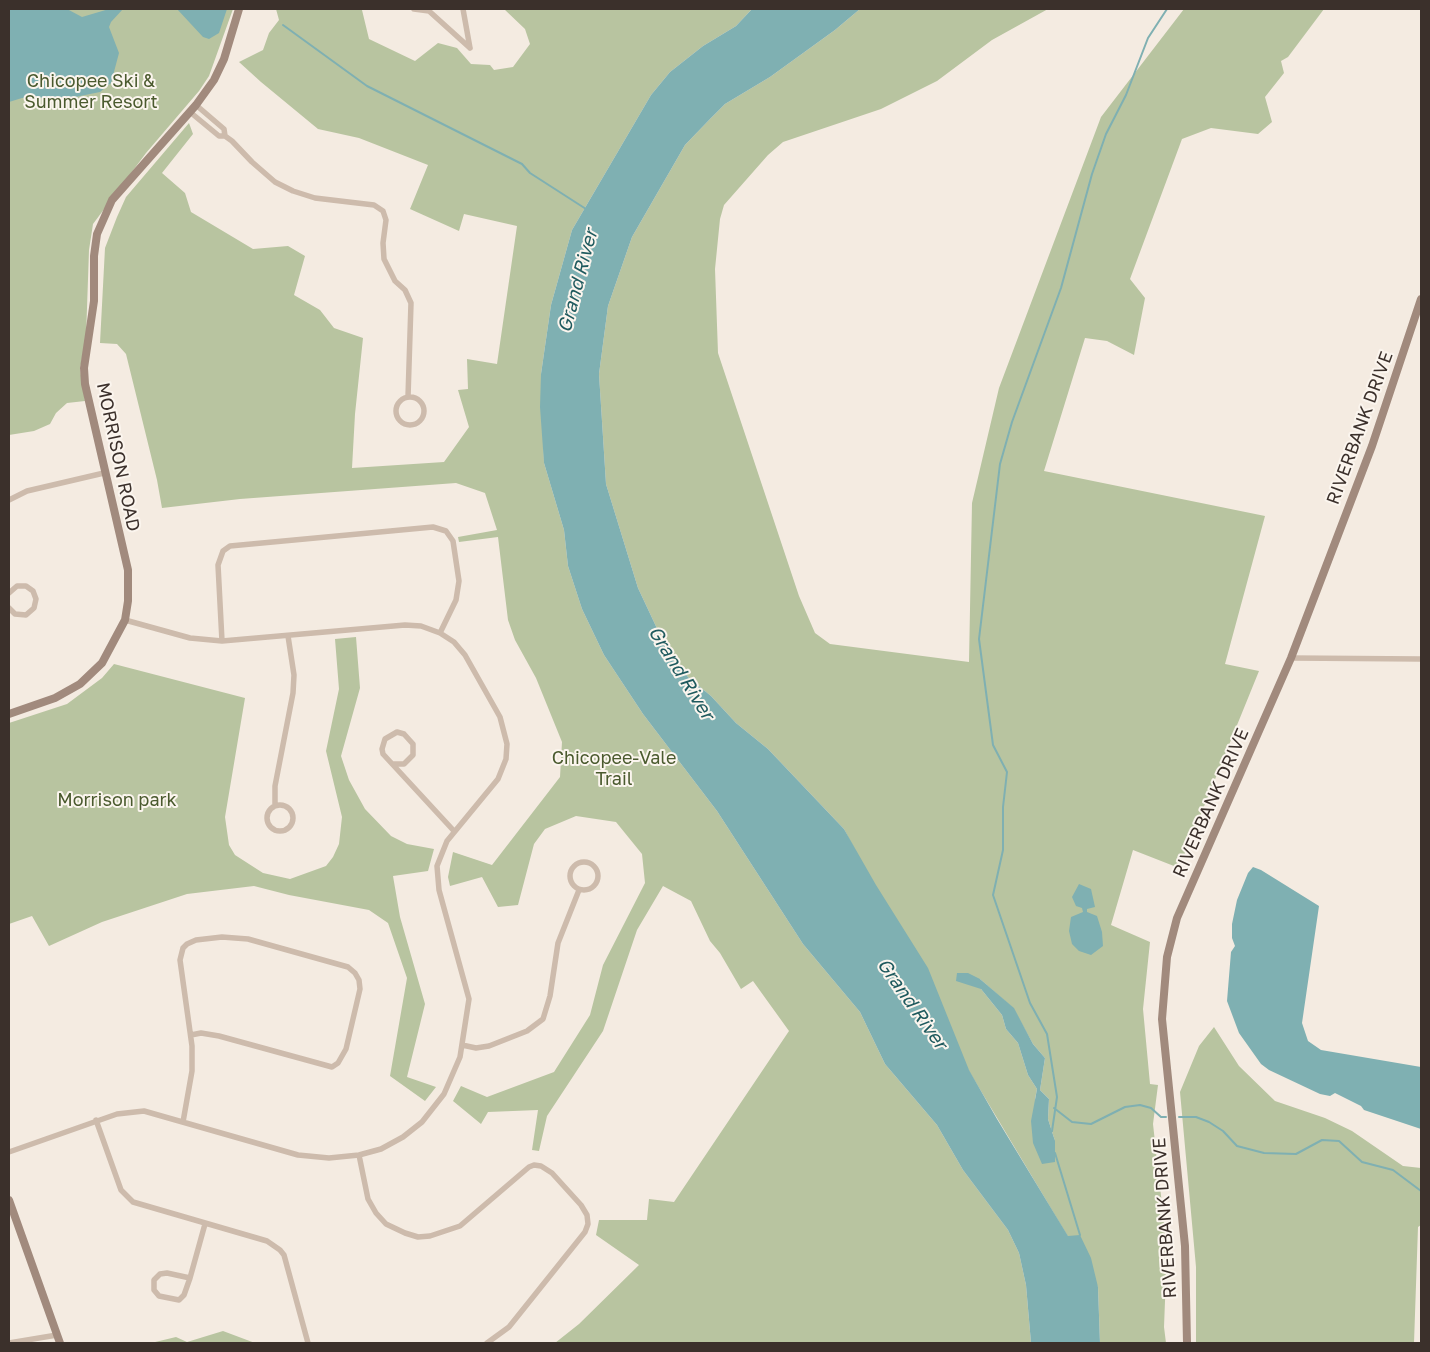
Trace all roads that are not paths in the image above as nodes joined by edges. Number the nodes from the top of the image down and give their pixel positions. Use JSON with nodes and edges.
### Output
{"nodes":[{"id":1,"x":239,"y":9,"type":"edge"},
{"id":2,"x":414,"y":9,"type":"edge"},
{"id":3,"x":464,"y":9,"type":"edge"},
{"id":4,"x":431,"y":10,"type":"edge"},
{"id":5,"x":196,"y":105,"type":"junction"},
{"id":6,"x":190,"y":112,"type":"junction"},
{"id":7,"x":225,"y":136,"type":"junction"},
{"id":8,"x":1421,"y":299,"type":"edge"},
{"id":9,"x":408,"y":397,"type":"junction"},
{"id":10,"x":104,"y":473,"type":"junction"},
{"id":11,"x":9,"y":500,"type":"edge"},
{"id":12,"x":9,"y":593,"type":"edge"},
{"id":13,"x":9,"y":608,"type":"edge"},
{"id":14,"x":125,"y":620,"type":"junction"},
{"id":15,"x":440,"y":633,"type":"junction"},
{"id":16,"x":288,"y":636,"type":"junction"},
{"id":17,"x":222,"y":641,"type":"junction"},
{"id":18,"x":1291,"y":658,"type":"junction"},
{"id":19,"x":1421,"y":659,"type":"edge"},
{"id":20,"x":9,"y":714,"type":"edge"},
{"id":21,"x":393,"y":764,"type":"junction"},
{"id":22,"x":275,"y":806,"type":"junction"},
{"id":23,"x":454,"y":831,"type":"junction"},
{"id":24,"x":579,"y":890,"type":"junction"},
{"id":25,"x":191,"y":1035,"type":"junction"},
{"id":26,"x":462,"y":1045,"type":"junction"},
{"id":27,"x":96,"y":1120,"type":"junction"},
{"id":28,"x":183,"y":1122,"type":"junction"},
{"id":29,"x":9,"y":1152,"type":"edge"},
{"id":30,"x":359,"y":1156,"type":"junction"},
{"id":31,"x":9,"y":1200,"type":"edge"},
{"id":32,"x":206,"y":1224,"type":"junction"},
{"id":33,"x":190,"y":1278,"type":"junction"},
{"id":34,"x":57,"y":1335,"type":"junction"},
{"id":35,"x":9,"y":1343,"type":"edge"},
{"id":36,"x":60,"y":1343,"type":"edge"},
{"id":37,"x":308,"y":1343,"type":"edge"},
{"id":38,"x":487,"y":1343,"type":"edge"},
{"id":39,"x":1187,"y":1343,"type":"edge"}],
"edges":[{"from":1,"to":5,"type":"street","name":"MORRISON ROAD"},
{"from":2,"to":4,"type":"street"},
{"from":3,"to":4,"type":"street"},
{"from":5,"to":6,"type":"street","name":"MORRISON ROAD"},
{"from":5,"to":7,"type":"street"},
{"from":6,"to":7,"type":"street"},
{"from":6,"to":10,"type":"street","name":"MORRISON ROAD"},
{"from":7,"to":9,"type":"street"},
{"from":8,"to":18,"type":"street","name":"RIVERBANK DRIVE"},
{"from":9,"to":9,"type":"street"},
{"from":10,"to":11,"type":"street"},
{"from":10,"to":14,"type":"street","name":"MORRISON ROAD"},
{"from":12,"to":13,"type":"street"},
{"from":14,"to":17,"type":"street"},
{"from":14,"to":20,"type":"street","name":"MORRISON ROAD"},
{"from":15,"to":16,"type":"street"},
{"from":15,"to":17,"type":"street"},
{"from":15,"to":23,"type":"street"},
{"from":16,"to":17,"type":"street"},
{"from":16,"to":22,"type":"street"},
{"from":18,"to":19,"type":"street"},
{"from":18,"to":39,"type":"street","name":"RIVERBANK DRIVE"},
{"from":21,"to":21,"type":"street"},
{"from":21,"to":23,"type":"street"},
{"from":22,"to":22,"type":"street"},
{"from":23,"to":26,"type":"street"},
{"from":24,"to":24,"type":"street"},
{"from":24,"to":26,"type":"street"},
{"from":25,"to":25,"type":"street"},
{"from":25,"to":28,"type":"street"},
{"from":26,"to":30,"type":"street"},
{"from":27,"to":28,"type":"street"},
{"from":27,"to":29,"type":"street"},
{"from":27,"to":32,"type":"street"},
{"from":28,"to":30,"type":"street"},
{"from":30,"to":38,"type":"street"},
{"from":31,"to":34,"type":"street"},
{"from":32,"to":33,"type":"street"},
{"from":32,"to":37,"type":"street"},
{"from":33,"to":33,"type":"street"},
{"from":34,"to":35,"type":"street"},
{"from":34,"to":36,"type":"street"}]}
